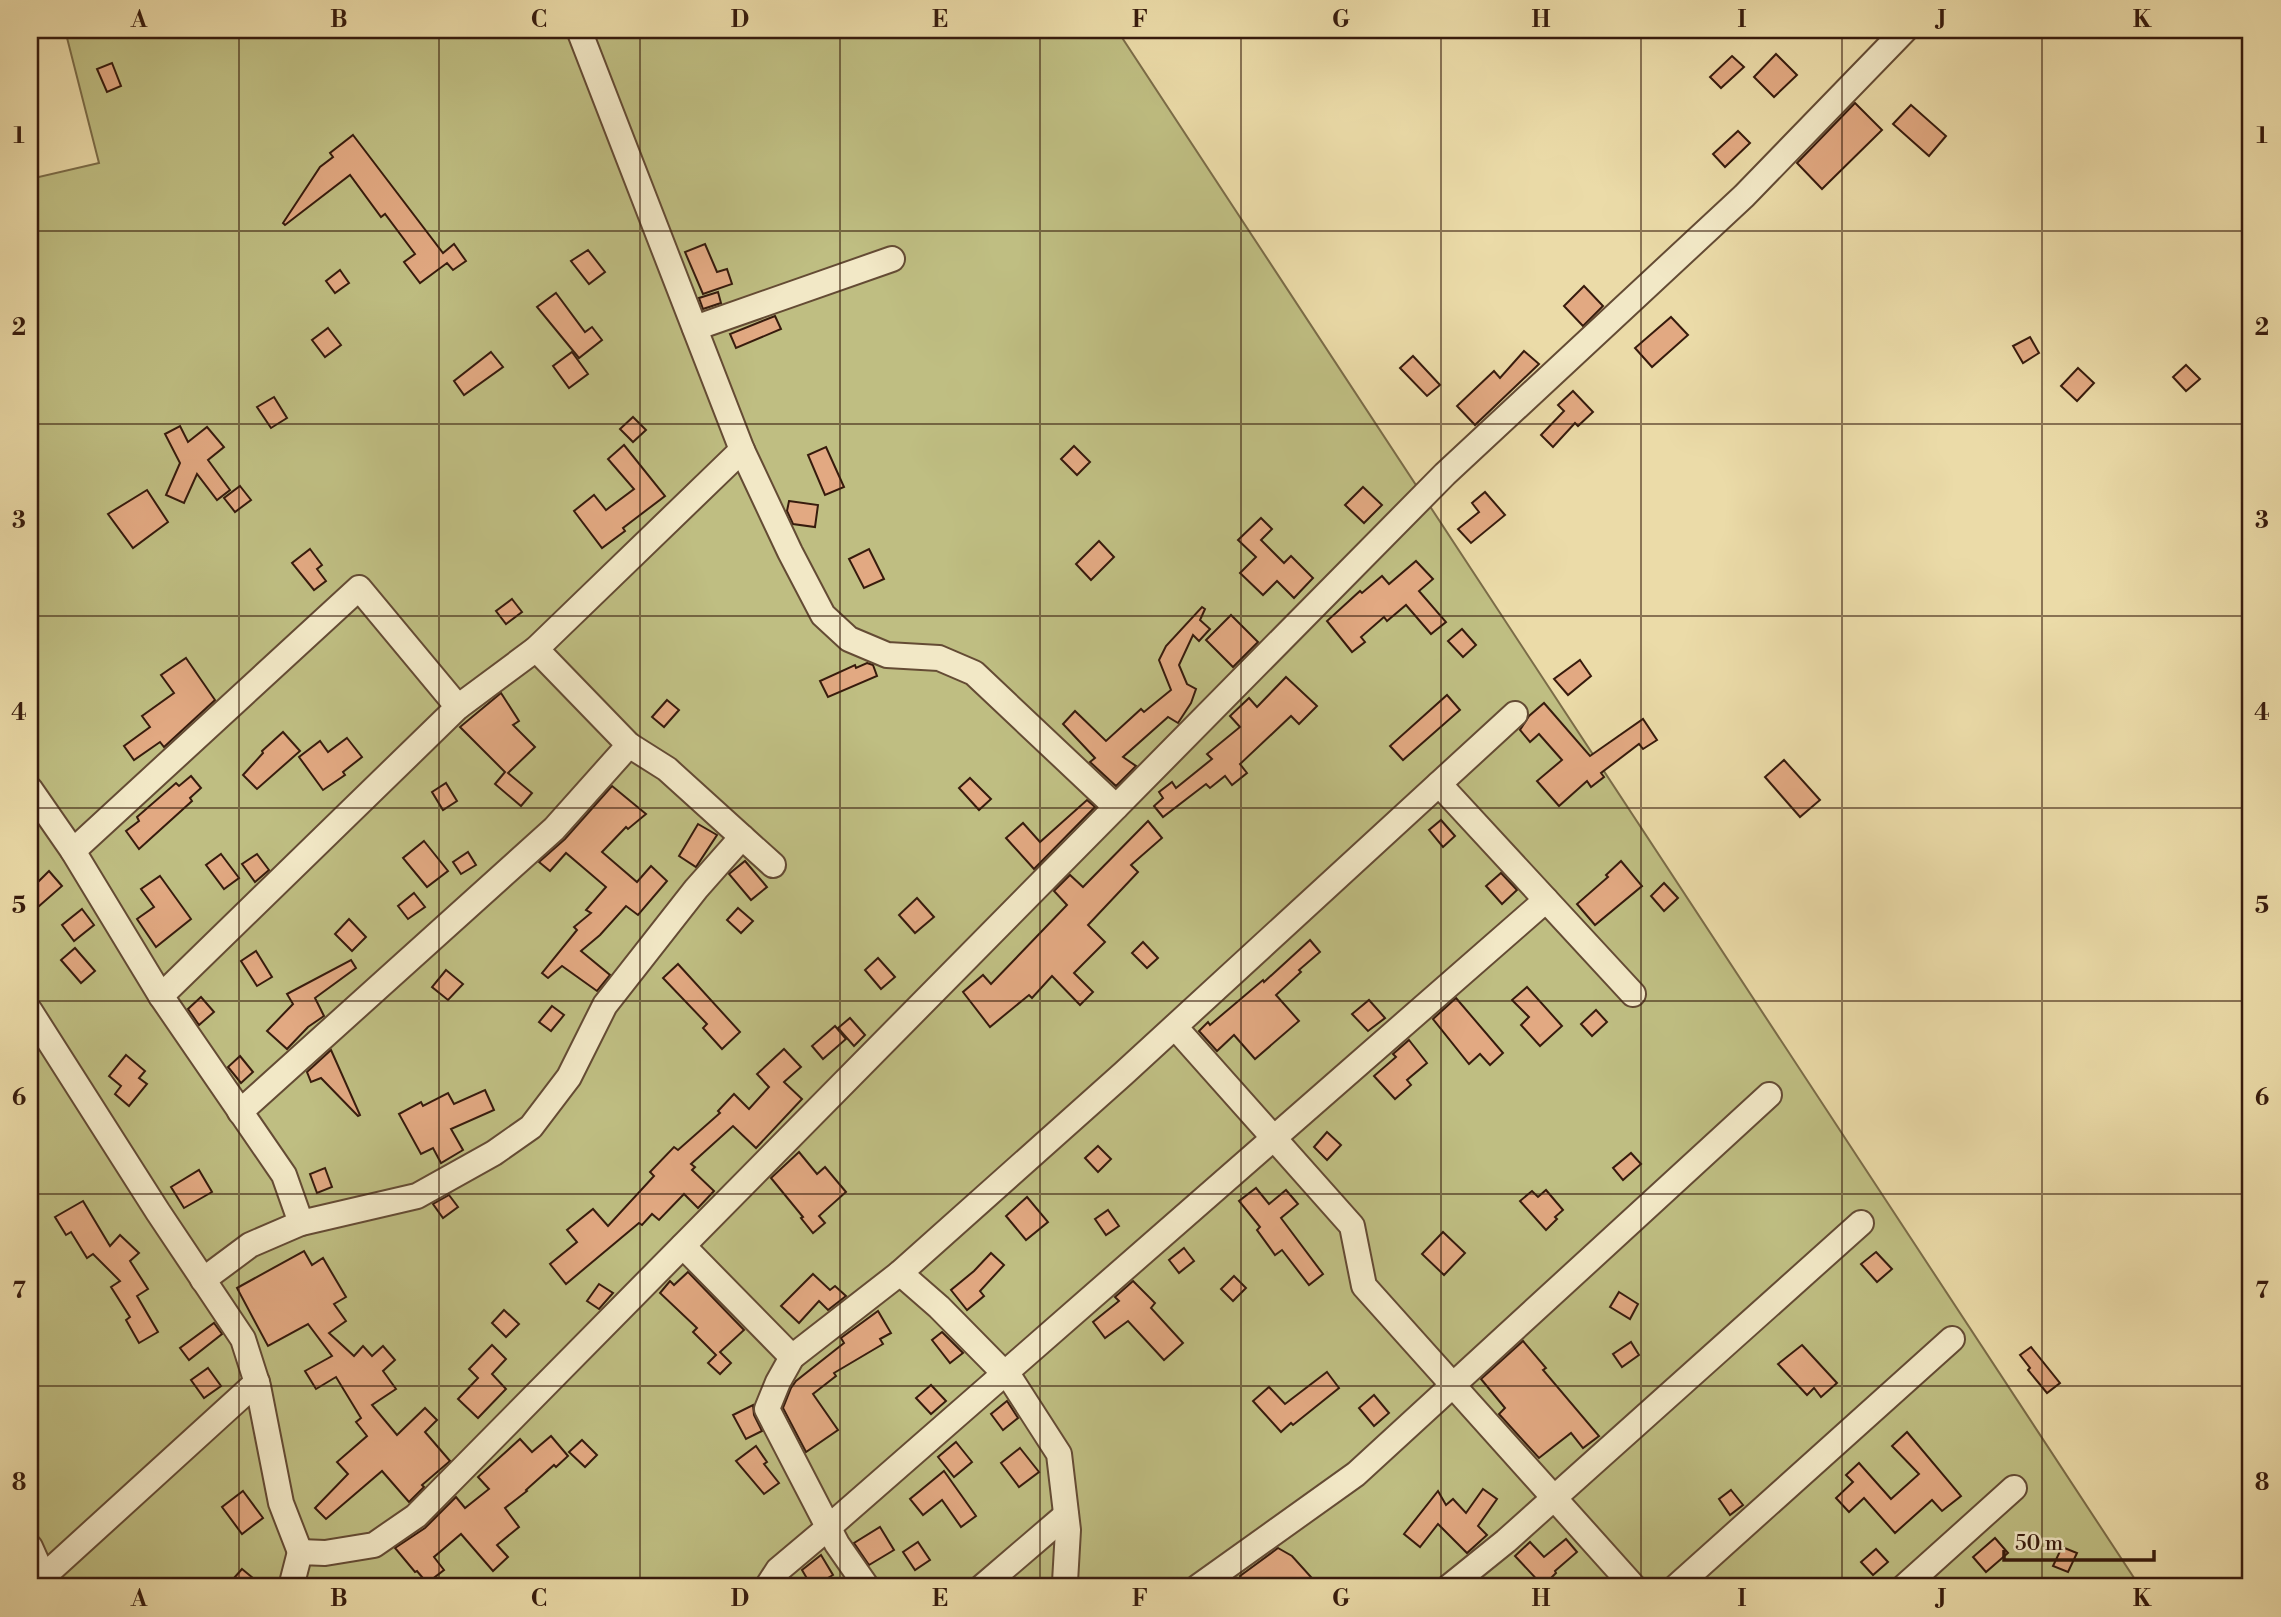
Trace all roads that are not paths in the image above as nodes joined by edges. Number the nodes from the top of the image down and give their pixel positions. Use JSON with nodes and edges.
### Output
{"nodes":[{"id":1,"x":579,"y":30,"type":"edge"},
{"id":2,"x":1905,"y":30,"type":"edge"},
{"id":3,"x":892,"y":259,"type":"dead end"},
{"id":4,"x":695,"y":328,"type":"junction"},
{"id":5,"x":742,"y":450,"type":"junction"},
{"id":6,"x":536,"y":649,"type":"junction"},
{"id":7,"x":458,"y":707,"type":"junction"},
{"id":8,"x":1515,"y":714,"type":"dead end"},
{"id":9,"x":629,"y":745,"type":"junction"},
{"id":10,"x":1439,"y":784,"type":"junction"},
{"id":11,"x":30,"y":789,"type":"edge"},
{"id":12,"x":1116,"y":807,"type":"junction"},
{"id":13,"x":742,"y":837,"type":"junction"},
{"id":14,"x":73,"y":851,"type":"junction"},
{"id":15,"x":773,"y":865,"type":"dead end"},
{"id":16,"x":1546,"y":900,"type":"junction"},
{"id":17,"x":1633,"y":994,"type":"dead end"},
{"id":18,"x":161,"y":996,"type":"junction"},
{"id":19,"x":30,"y":1011,"type":"edge"},
{"id":20,"x":1175,"y":1027,"type":"junction"},
{"id":21,"x":1769,"y":1095,"type":"dead end"},
{"id":22,"x":240,"y":1112,"type":"junction"},
{"id":23,"x":1274,"y":1138,"type":"junction"},
{"id":24,"x":301,"y":1223,"type":"junction"},
{"id":25,"x":1861,"y":1223,"type":"dead end"},
{"id":26,"x":683,"y":1246,"type":"junction"},
{"id":27,"x":900,"y":1273,"type":"junction"},
{"id":28,"x":203,"y":1280,"type":"junction"},
{"id":29,"x":1952,"y":1339,"type":"dead end"},
{"id":30,"x":792,"y":1357,"type":"junction"},
{"id":31,"x":1005,"y":1373,"type":"junction"},
{"id":32,"x":257,"y":1382,"type":"junction"},
{"id":33,"x":1453,"y":1385,"type":"junction"},
{"id":34,"x":2014,"y":1488,"type":"dead end"},
{"id":35,"x":1554,"y":1498,"type":"junction"},
{"id":36,"x":1066,"y":1515,"type":"junction"},
{"id":37,"x":829,"y":1527,"type":"junction"},
{"id":38,"x":30,"y":1547,"type":"edge"},
{"id":39,"x":300,"y":1552,"type":"junction"},
{"id":40,"x":38,"y":1582,"type":"edge"},
{"id":41,"x":291,"y":1587,"type":"edge"},
{"id":42,"x":767,"y":1587,"type":"edge"},
{"id":43,"x":867,"y":1587,"type":"edge"},
{"id":44,"x":982,"y":1587,"type":"edge"},
{"id":45,"x":1067,"y":1587,"type":"edge"},
{"id":46,"x":1200,"y":1587,"type":"edge"},
{"id":47,"x":1449,"y":1587,"type":"edge"},
{"id":48,"x":1634,"y":1587,"type":"edge"},
{"id":49,"x":1676,"y":1587,"type":"edge"},
{"id":50,"x":1905,"y":1587,"type":"edge"}],
"edges":[{"from":1,"to":4,"type":"street"},
{"from":2,"to":12,"type":"street"},
{"from":3,"to":4,"type":"street"},
{"from":4,"to":5,"type":"street"},
{"from":5,"to":6,"type":"street"},
{"from":5,"to":12,"type":"street"},
{"from":6,"to":7,"type":"street"},
{"from":6,"to":9,"type":"street"},
{"from":7,"to":14,"type":"street"},
{"from":7,"to":18,"type":"street"},
{"from":8,"to":10,"type":"street"},
{"from":9,"to":13,"type":"street"},
{"from":9,"to":22,"type":"street"},
{"from":10,"to":16,"type":"street"},
{"from":10,"to":20,"type":"street"},
{"from":11,"to":14,"type":"street"},
{"from":12,"to":26,"type":"street"},
{"from":13,"to":15,"type":"street"},
{"from":13,"to":24,"type":"street"},
{"from":14,"to":18,"type":"street"},
{"from":16,"to":17,"type":"street"},
{"from":16,"to":23,"type":"street"},
{"from":18,"to":22,"type":"street"},
{"from":19,"to":28,"type":"street"},
{"from":20,"to":23,"type":"street"},
{"from":20,"to":27,"type":"street"},
{"from":21,"to":33,"type":"street"},
{"from":22,"to":24,"type":"street"},
{"from":23,"to":31,"type":"street"},
{"from":23,"to":33,"type":"street"},
{"from":24,"to":28,"type":"street"},
{"from":25,"to":35,"type":"street"},
{"from":26,"to":30,"type":"street"},
{"from":26,"to":39,"type":"street"},
{"from":27,"to":30,"type":"street"},
{"from":27,"to":31,"type":"street"},
{"from":28,"to":32,"type":"street"},
{"from":29,"to":49,"type":"street"},
{"from":30,"to":37,"type":"street"},
{"from":31,"to":36,"type":"street"},
{"from":31,"to":37,"type":"street"},
{"from":32,"to":39,"type":"street"},
{"from":32,"to":40,"type":"street"},
{"from":33,"to":35,"type":"street"},
{"from":33,"to":46,"type":"street"},
{"from":34,"to":50,"type":"street"},
{"from":35,"to":47,"type":"street"},
{"from":35,"to":48,"type":"street"},
{"from":36,"to":44,"type":"street"},
{"from":36,"to":45,"type":"street"},
{"from":37,"to":42,"type":"street"},
{"from":37,"to":43,"type":"street"},
{"from":38,"to":40,"type":"street"},
{"from":39,"to":41,"type":"street"}]}
